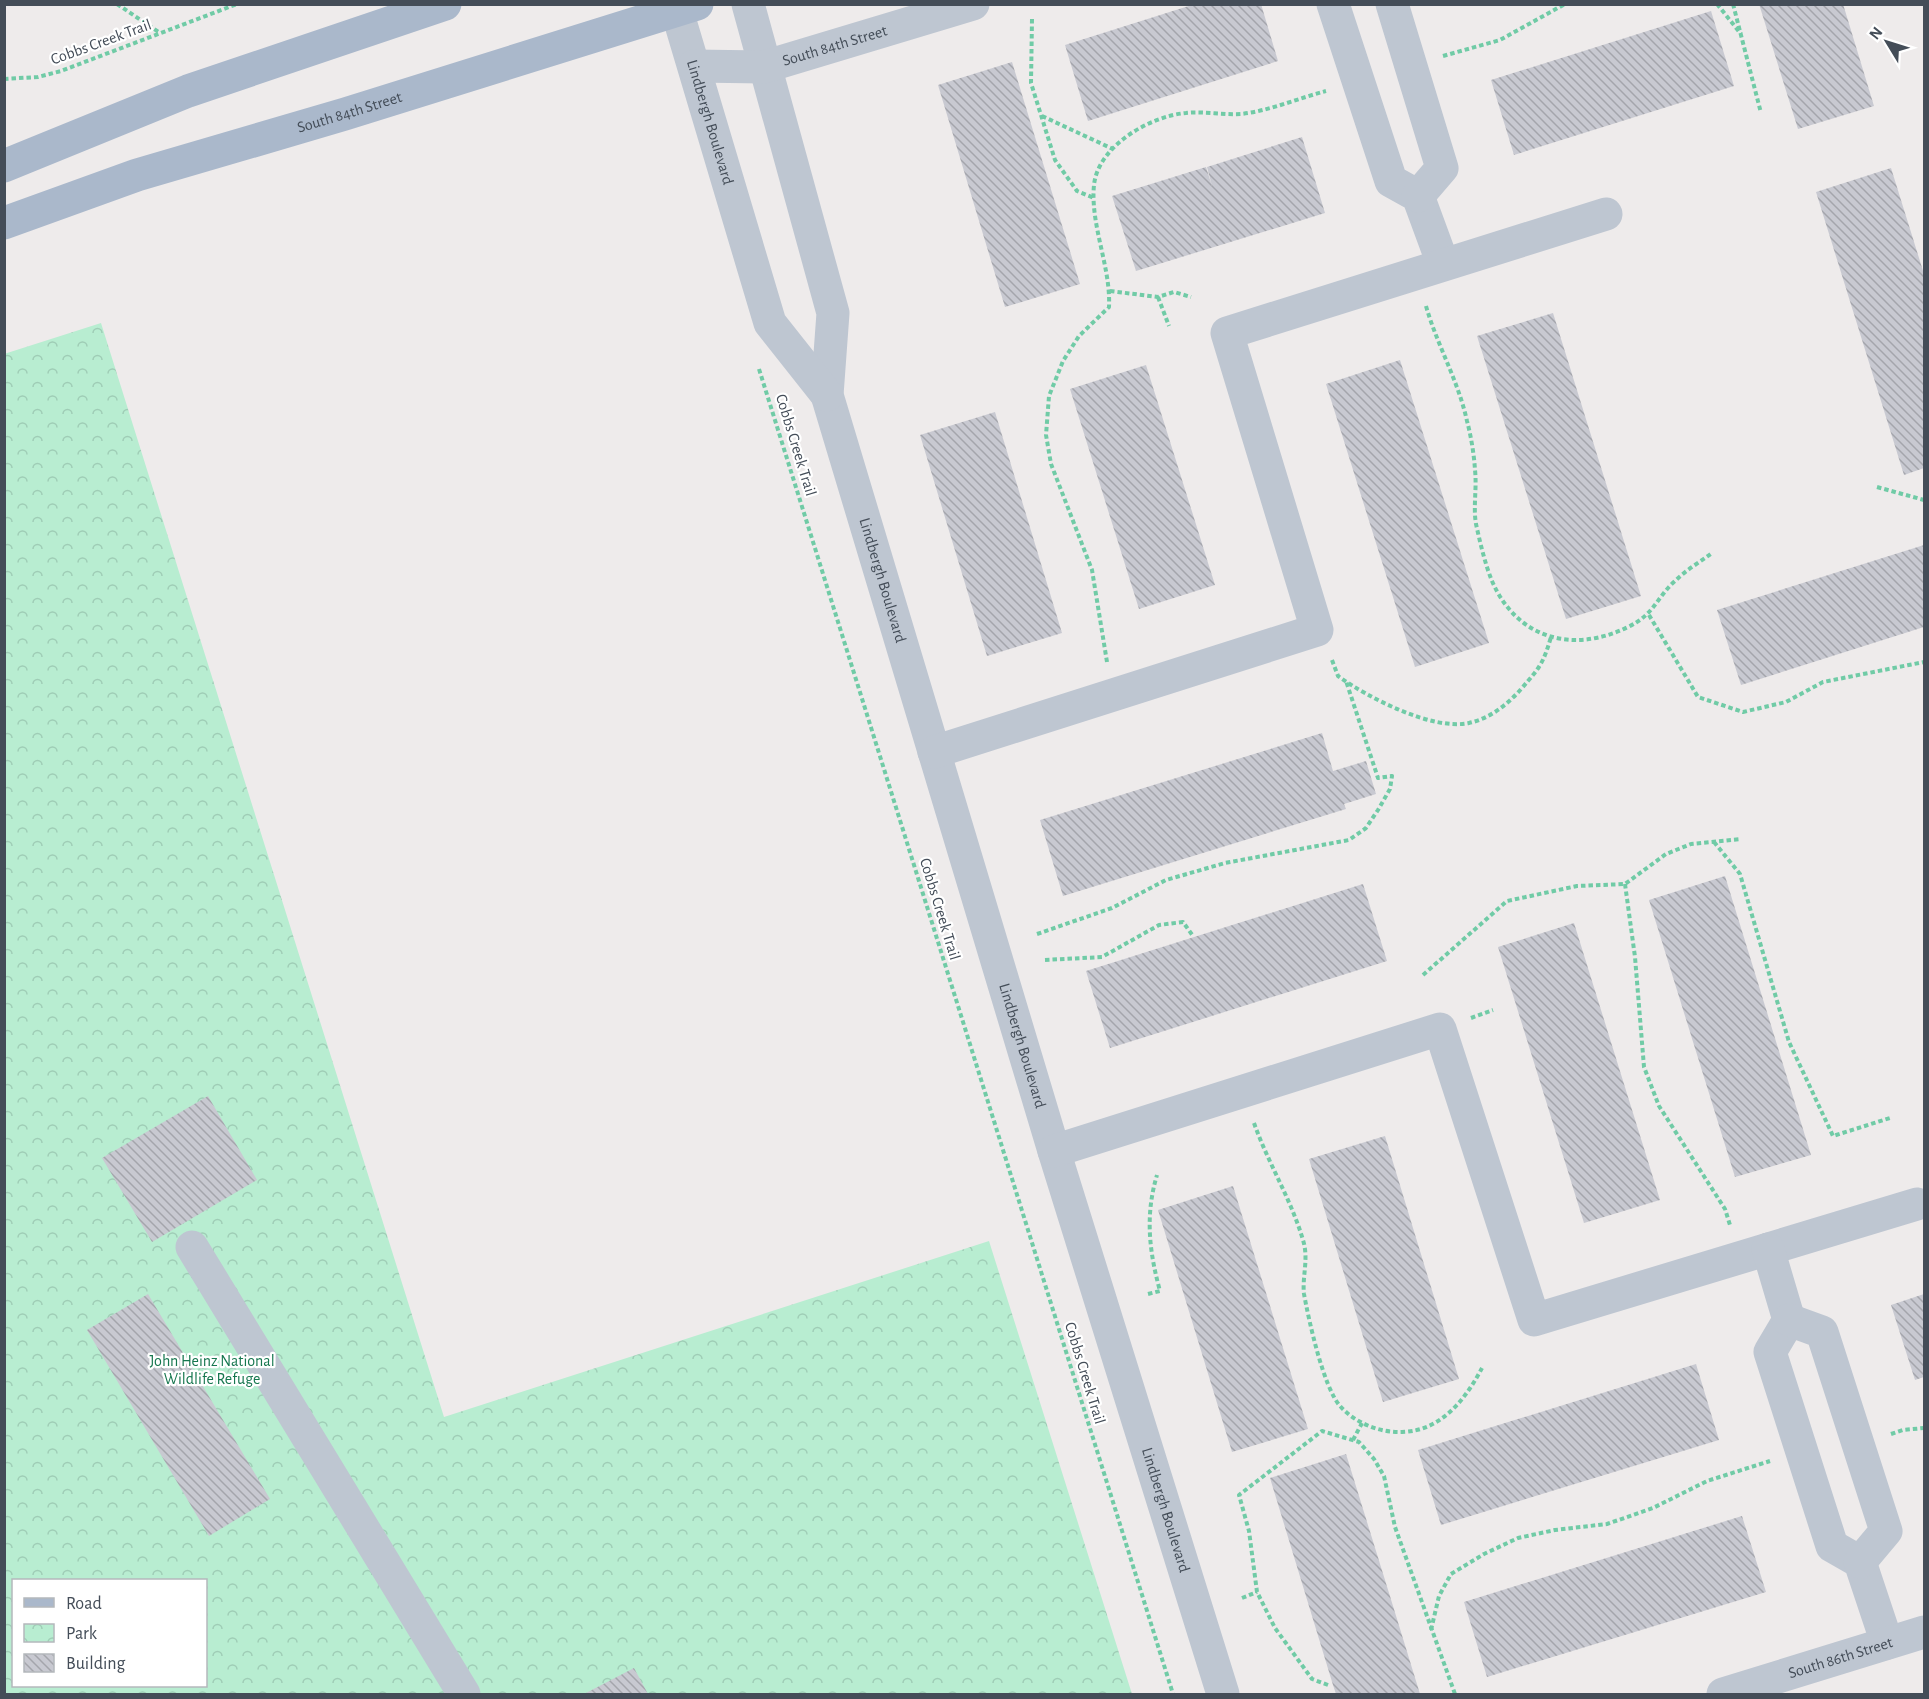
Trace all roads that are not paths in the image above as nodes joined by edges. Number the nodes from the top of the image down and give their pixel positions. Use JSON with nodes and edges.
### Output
{"nodes":[{"id":1,"x":446,"y":4,"type":"edge"},
{"id":2,"x":748,"y":4,"type":"edge"},
{"id":3,"x":973,"y":4,"type":"edge"},
{"id":4,"x":1333,"y":4,"type":"edge"},
{"id":5,"x":1392,"y":4,"type":"edge"},
{"id":6,"x":683,"y":7,"type":"edge"},
{"id":7,"x":694,"y":66,"type":"junction"},
{"id":8,"x":764,"y":67,"type":"junction"},
{"id":9,"x":4,"y":166,"type":"edge"},
{"id":10,"x":1418,"y":196,"type":"junction"},
{"id":11,"x":1606,"y":214,"type":"dead end"},
{"id":12,"x":4,"y":223,"type":"edge"},
{"id":13,"x":1443,"y":264,"type":"junction"},
{"id":14,"x":827,"y":395,"type":"junction"},
{"id":15,"x":934,"y":752,"type":"junction"},
{"id":16,"x":1054,"y":1151,"type":"junction"},
{"id":17,"x":1917,"y":1204,"type":"dead end"},
{"id":18,"x":192,"y":1247,"type":"dead end"},
{"id":19,"x":1768,"y":1249,"type":"junction"},
{"id":20,"x":1790,"y":1320,"type":"junction"},
{"id":21,"x":1860,"y":1562,"type":"junction"},
{"id":22,"x":1924,"y":1632,"type":"edge"},
{"id":23,"x":1887,"y":1644,"type":"junction"},
{"id":24,"x":464,"y":1695,"type":"edge"},
{"id":25,"x":1223,"y":1695,"type":"edge"},
{"id":26,"x":1723,"y":1695,"type":"edge"}],
"edges":[{"from":1,"to":9,"type":"main road"},
{"from":2,"to":8,"type":"street","name":"Lindbergh Boulevard"},
{"from":3,"to":8,"type":"street","name":"South 84th Street"},
{"from":4,"to":10,"type":"street"},
{"from":5,"to":10,"type":"street"},
{"from":6,"to":7,"type":"street","name":"Lindbergh Boulevard"},
{"from":6,"to":12,"type":"main road","name":"South 84th Street"},
{"from":7,"to":8,"type":"street","name":"South 84th Street"},
{"from":7,"to":14,"type":"street","name":"Lindbergh Boulevard"},
{"from":8,"to":14,"type":"street","name":"Lindbergh Boulevard"},
{"from":10,"to":13,"type":"street"},
{"from":11,"to":13,"type":"street"},
{"from":13,"to":15,"type":"street"},
{"from":14,"to":15,"type":"street","name":"Lindbergh Boulevard"},
{"from":15,"to":16,"type":"street","name":"Lindbergh Boulevard"},
{"from":16,"to":19,"type":"street"},
{"from":16,"to":25,"type":"street","name":"Lindbergh Boulevard"},
{"from":17,"to":19,"type":"street"},
{"from":18,"to":24,"type":"street"},
{"from":19,"to":20,"type":"street"},
{"from":20,"to":21,"type":"street"},
{"from":20,"to":21,"type":"street"},
{"from":21,"to":23,"type":"street"},
{"from":22,"to":23,"type":"street","name":"South 86th Street"},
{"from":23,"to":26,"type":"street","name":"South 86th Street"}]}
